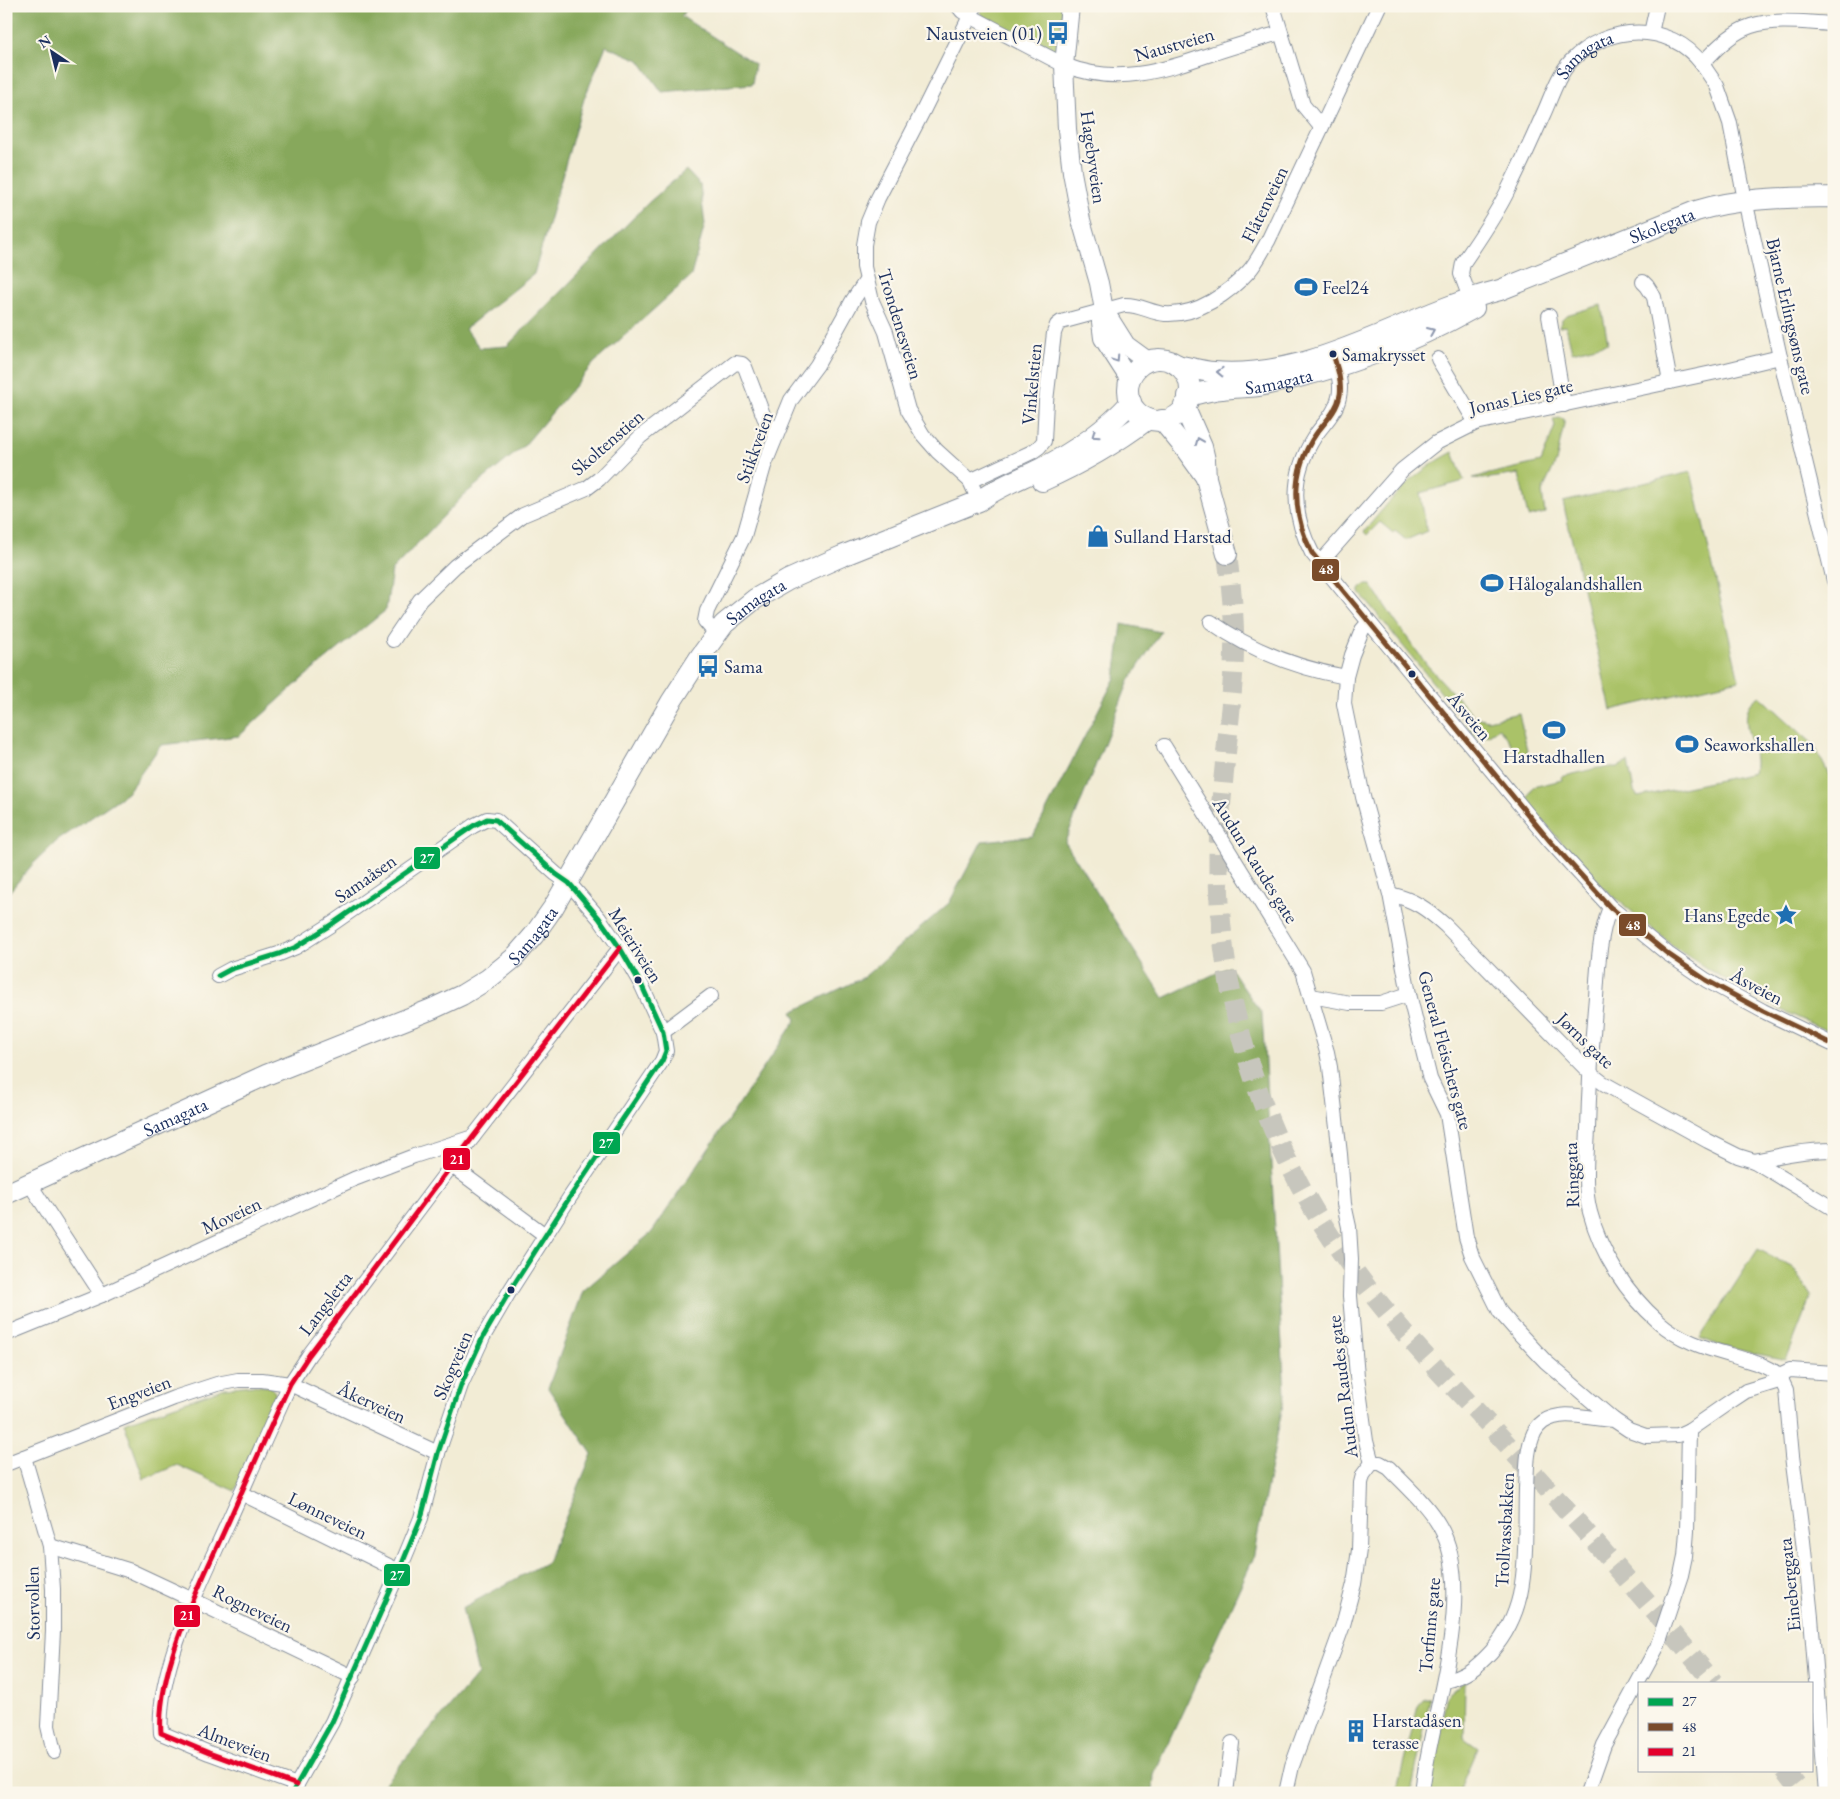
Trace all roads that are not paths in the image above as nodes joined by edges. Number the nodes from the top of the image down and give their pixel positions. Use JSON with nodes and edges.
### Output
{"nodes":[{"id":1,"x":958,"y":6,"type":"edge"},
{"id":2,"x":1070,"y":6,"type":"edge"},
{"id":3,"x":1273,"y":6,"type":"edge"},
{"id":4,"x":1379,"y":6,"type":"edge"},
{"id":5,"x":1657,"y":6,"type":"edge"},
{"id":6,"x":972,"y":11,"type":"edge"},
{"id":7,"x":1834,"y":24,"type":"edge"},
{"id":8,"x":1280,"y":32,"type":"junction"},
{"id":9,"x":1651,"y":33,"type":"junction"},
{"id":10,"x":1702,"y":64,"type":"junction"},
{"id":11,"x":1064,"y":65,"type":"junction"},
{"id":12,"x":1321,"y":127,"type":"junction"},
{"id":13,"x":1834,"y":197,"type":"edge"},
{"id":14,"x":1745,"y":200,"type":"junction"},
{"id":15,"x":866,"y":281,"type":"junction"},
{"id":16,"x":1643,"y":282,"type":"dead end"},
{"id":17,"x":1500,"y":290,"type":"junction"},
{"id":18,"x":1470,"y":298,"type":"junction"},
{"id":19,"x":1104,"y":310,"type":"junction"},
{"id":20,"x":1549,"y":316,"type":"dead end"},
{"id":21,"x":1780,"y":357,"type":"junction"},
{"id":22,"x":1438,"y":359,"type":"dead end"},
{"id":23,"x":1148,"y":361,"type":"junction"},
{"id":24,"x":1335,"y":361,"type":"junction"},
{"id":25,"x":1177,"y":365,"type":"junction"},
{"id":26,"x":1130,"y":380,"type":"junction"},
{"id":27,"x":1670,"y":382,"type":"junction"},
{"id":28,"x":1186,"y":401,"type":"junction"},
{"id":29,"x":1131,"y":402,"type":"junction"},
{"id":30,"x":1564,"y":405,"type":"junction"},
{"id":31,"x":1155,"y":419,"type":"junction"},
{"id":32,"x":1476,"y":423,"type":"junction"},
{"id":33,"x":776,"y":436,"type":"junction"},
{"id":34,"x":1206,"y":478,"type":"junction"},
{"id":35,"x":970,"y":480,"type":"junction"},
{"id":36,"x":978,"y":501,"type":"junction"},
{"id":37,"x":1227,"y":554,"type":"tunnel mouth"},
{"id":38,"x":1320,"y":563,"type":"junction"},
{"id":39,"x":1832,"y":564,"type":"edge"},
{"id":40,"x":1834,"y":581,"type":"edge"},
{"id":41,"x":1211,"y":622,"type":"dead end"},
{"id":42,"x":1368,"y":623,"type":"junction"},
{"id":43,"x":716,"y":634,"type":"junction"},
{"id":44,"x":393,"y":640,"type":"dead end"},
{"id":45,"x":1346,"y":678,"type":"junction"},
{"id":46,"x":1164,"y":746,"type":"dead end"},
{"id":47,"x":569,"y":883,"type":"junction"},
{"id":48,"x":1390,"y":894,"type":"junction"},
{"id":49,"x":1610,"y":908,"type":"junction"},
{"id":50,"x":620,"y":948,"type":"junction"},
{"id":51,"x":218,"y":976,"type":"dead end"},
{"id":52,"x":1409,"y":994,"type":"junction"},
{"id":53,"x":711,"y":996,"type":"dead end"},
{"id":54,"x":1312,"y":996,"type":"junction"},
{"id":55,"x":663,"y":1032,"type":"junction"},
{"id":56,"x":1834,"y":1045,"type":"edge"},
{"id":57,"x":1590,"y":1073,"type":"junction"},
{"id":58,"x":473,"y":1137,"type":"junction"},
{"id":59,"x":1834,"y":1150,"type":"edge"},
{"id":60,"x":1754,"y":1161,"type":"junction"},
{"id":61,"x":452,"y":1166,"type":"junction"},
{"id":62,"x":32,"y":1182,"type":"junction"},
{"id":63,"x":6,"y":1194,"type":"edge"},
{"id":64,"x":1834,"y":1209,"type":"edge"},
{"id":65,"x":546,"y":1235,"type":"junction"},
{"id":66,"x":102,"y":1295,"type":"junction"},
{"id":67,"x":6,"y":1334,"type":"edge"},
{"id":68,"x":1834,"y":1373,"type":"edge"},
{"id":69,"x":1780,"y":1377,"type":"junction"},
{"id":70,"x":290,"y":1384,"type":"junction"},
{"id":71,"x":1614,"y":1420,"type":"junction"},
{"id":72,"x":1689,"y":1430,"type":"junction"},
{"id":73,"x":438,"y":1453,"type":"junction"},
{"id":74,"x":24,"y":1457,"type":"junction"},
{"id":75,"x":1372,"y":1463,"type":"junction"},
{"id":76,"x":6,"y":1464,"type":"edge"},
{"id":77,"x":241,"y":1493,"type":"junction"},
{"id":78,"x":50,"y":1546,"type":"junction"},
{"id":79,"x":400,"y":1571,"type":"junction"},
{"id":80,"x":194,"y":1600,"type":"junction"},
{"id":81,"x":353,"y":1677,"type":"junction"},
{"id":82,"x":1444,"y":1681,"type":"junction"},
{"id":83,"x":161,"y":1733,"type":"joint"},
{"id":84,"x":1232,"y":1743,"type":"dead end"},
{"id":85,"x":54,"y":1752,"type":"dead end"},
{"id":86,"x":294,"y":1789,"type":"edge"},
{"id":87,"x":1226,"y":1793,"type":"edge"},
{"id":88,"x":1286,"y":1793,"type":"edge"},
{"id":89,"x":1422,"y":1793,"type":"edge"},
{"id":90,"x":1587,"y":1793,"type":"edge"},
{"id":91,"x":1825,"y":1793,"type":"edge"}],
"edges":[{"from":1,"to":6,"type":"street","name":"Naustveien"},
{"from":2,"to":11,"type":"main road","name":"Hagebyveien"},
{"from":3,"to":8,"type":"street"},
{"from":4,"to":12,"type":"street","name":"Flåtenveien"},
{"from":5,"to":9,"type":"street"},
{"from":6,"to":11,"type":"street","name":"Naustveien"},
{"from":6,"to":15,"type":"street","name":"Trondenesveien"},
{"from":7,"to":10,"type":"street"},
{"from":8,"to":11,"type":"street","name":"Naustveien"},
{"from":8,"to":12,"type":"street"},
{"from":9,"to":10,"type":"street","name":"Samagata"},
{"from":9,"to":18,"type":"street","name":"Samagata"},
{"from":10,"to":14,"type":"street","name":"Bjarne Erlingsøns gate"},
{"from":11,"to":19,"type":"main road","name":"Hagebyveien"},
{"from":12,"to":19,"type":"street","name":"Flåtenveien"},
{"from":13,"to":14,"type":"highway","name":"Skolegata"},
{"from":14,"to":17,"type":"highway","name":"Skolegata"},
{"from":14,"to":21,"type":"street","name":"Bjarne Erlingsøns gate"},
{"from":15,"to":33,"type":"street","name":"Stikkveien"},
{"from":15,"to":35,"type":"street","name":"Trondenesveien"},
{"from":16,"to":27,"type":"street"},
{"from":17,"to":18,"type":"highway","name":"Samagata"},
{"from":24,"to":17,"type":"highway","name":"Samagata","one_way":true},
{"from":18,"to":24,"type":"highway","name":"Samagata"},
{"from":19,"to":23,"type":"main road","name":"Hagebyveien"},
{"from":19,"to":26,"type":"main road","name":"Hagebyveien","one_way":true},
{"from":19,"to":35,"type":"street","name":"Vinkelstien"},
{"from":20,"to":30,"type":"street"},
{"from":21,"to":27,"type":"street","name":"Jonas Lies gate"},
{"from":21,"to":39,"type":"street","name":"Bjarne Erlingsøns gate"},
{"from":22,"to":32,"type":"street"},
{"from":23,"to":25,"type":"highway"},
{"from":23,"to":26,"type":"highway"},
{"from":24,"to":25,"type":"highway","name":"Samagata","one_way":true},
{"from":24,"to":28,"type":"highway","name":"Samagata"},
{"from":24,"to":38,"type":"street","name":"Åsveien"},
{"from":25,"to":28,"type":"highway"},
{"from":26,"to":29,"type":"highway"},
{"from":27,"to":30,"type":"street","name":"Jonas Lies gate"},
{"from":28,"to":31,"type":"highway"},
{"from":34,"to":28,"type":"highway","one_way":true},
{"from":29,"to":31,"type":"highway"},
{"from":29,"to":36,"type":"highway","name":"Samagata","one_way":true},
{"from":30,"to":32,"type":"street","name":"Jonas Lies gate"},
{"from":31,"to":34,"type":"highway"},
{"from":31,"to":36,"type":"highway","name":"Samagata"},
{"from":32,"to":38,"type":"street","name":"Jonas Lies gate"},
{"from":33,"to":43,"type":"street","name":"Stikkveien"},
{"from":33,"to":44,"type":"street","name":"Skoltenstien"},
{"from":34,"to":37,"type":"highway"},
{"from":35,"to":36,"type":"street","name":"Trondenesveien"},
{"from":36,"to":43,"type":"highway","name":"Samagata"},
{"from":38,"to":42,"type":"street","name":"Åsveien"},
{"from":39,"to":40,"type":"street","name":"Bjarne Erlingsøns gate"},
{"from":41,"to":45,"type":"street"},
{"from":42,"to":45,"type":"street","name":"General Fleischers gate"},
{"from":42,"to":49,"type":"street","name":"Åsveien"},
{"from":43,"to":47,"type":"highway","name":"Samagata"},
{"from":45,"to":48,"type":"street","name":"General Fleischers gate"},
{"from":46,"to":54,"type":"street","name":"Audun Raudes gate"},
{"from":47,"to":50,"type":"street","name":"Meieriveien"},
{"from":47,"to":51,"type":"street","name":"Samaåsen"},
{"from":47,"to":62,"type":"highway","name":"Samagata"},
{"from":48,"to":52,"type":"street","name":"General Fleischers gate"},
{"from":48,"to":57,"type":"street","name":"Jørns gate"},
{"from":49,"to":56,"type":"street","name":"Åsveien"},
{"from":49,"to":57,"type":"street","name":"Ringgata"},
{"from":50,"to":55,"type":"street","name":"Meieriveien"},
{"from":50,"to":58,"type":"street","name":"Langsletta"},
{"from":52,"to":54,"type":"street"},
{"from":52,"to":71,"type":"street","name":"General Fleischers gate"},
{"from":53,"to":55,"type":"street"},
{"from":54,"to":75,"type":"street","name":"Audun Raudes gate"},
{"from":55,"to":65,"type":"street","name":"Skogveien"},
{"from":57,"to":60,"type":"street","name":"Jørns gate"},
{"from":57,"to":69,"type":"street","name":"Ringgata"},
{"from":58,"to":61,"type":"street","name":"Langsletta"},
{"from":58,"to":66,"type":"street","name":"Moveien"},
{"from":59,"to":60,"type":"street"},
{"from":60,"to":64,"type":"street","name":"Jørns gate"},
{"from":61,"to":65,"type":"street"},
{"from":61,"to":70,"type":"street","name":"Langsletta"},
{"from":62,"to":63,"type":"highway","name":"Samagata"},
{"from":62,"to":66,"type":"street"},
{"from":65,"to":73,"type":"street","name":"Skogveien"},
{"from":66,"to":67,"type":"street","name":"Moveien"},
{"from":68,"to":69,"type":"street"},
{"from":69,"to":72,"type":"street","name":"General Fleischers gate"},
{"from":69,"to":91,"type":"street","name":"Eineberggata"},
{"from":70,"to":73,"type":"street","name":"Åkerveien"},
{"from":70,"to":74,"type":"street","name":"Engveien"},
{"from":70,"to":77,"type":"street","name":"Langsletta"},
{"from":71,"to":72,"type":"street","name":"General Fleischers gate"},
{"from":71,"to":82,"type":"street","name":"Trollvassbakken"},
{"from":72,"to":90,"type":"street"},
{"from":73,"to":79,"type":"street","name":"Skogveien"},
{"from":74,"to":76,"type":"street","name":"Engveien"},
{"from":74,"to":78,"type":"street","name":"Storvollen"},
{"from":75,"to":82,"type":"street","name":"Torfinns gate"},
{"from":75,"to":88,"type":"street","name":"Audun Raudes gate"},
{"from":77,"to":79,"type":"street","name":"Lønneveien"},
{"from":77,"to":80,"type":"street","name":"Langsletta"},
{"from":78,"to":80,"type":"street","name":"Rogneveien"},
{"from":78,"to":85,"type":"street","name":"Storvollen"},
{"from":79,"to":81,"type":"street","name":"Skogveien"},
{"from":80,"to":81,"type":"street","name":"Rogneveien"},
{"from":80,"to":83,"type":"street","name":"Langsletta"},
{"from":81,"to":86,"type":"street","name":"Skogveien"},
{"from":82,"to":89,"type":"street","name":"Torfinns gate"},
{"from":83,"to":86,"type":"street","name":"Almeveien"},
{"from":84,"to":87,"type":"street"}]}
